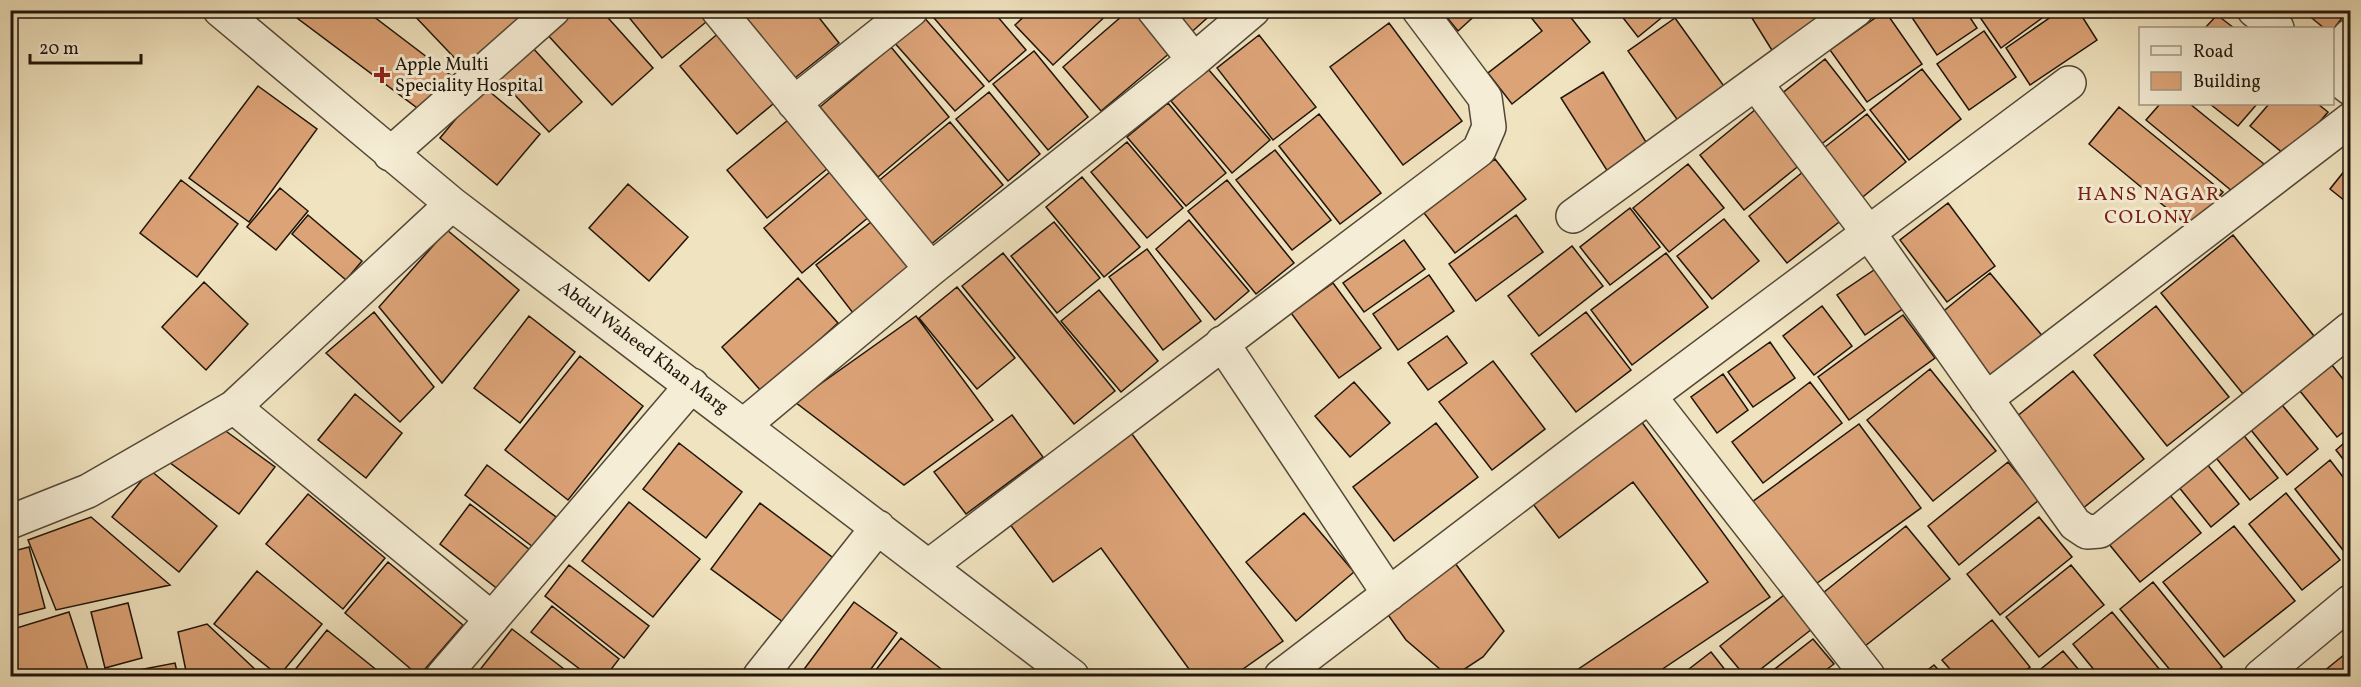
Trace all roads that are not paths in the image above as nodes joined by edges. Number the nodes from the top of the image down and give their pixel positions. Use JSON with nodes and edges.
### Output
{"nodes":[{"id":1,"x":220,"y":10,"type":"edge"},
{"id":2,"x":553,"y":10,"type":"edge"},
{"id":3,"x":718,"y":10,"type":"edge"},
{"id":4,"x":911,"y":10,"type":"edge"},
{"id":5,"x":1154,"y":10,"type":"edge"},
{"id":6,"x":1252,"y":10,"type":"edge"},
{"id":7,"x":1419,"y":10,"type":"edge"},
{"id":8,"x":1856,"y":10,"type":"edge"},
{"id":9,"x":2254,"y":10,"type":"edge"},
{"id":10,"x":2276,"y":27,"type":"edge"},
{"id":11,"x":2350,"y":36,"type":"edge"},
{"id":12,"x":2334,"y":55,"type":"edge"},
{"id":13,"x":1194,"y":60,"type":"junction"},
{"id":14,"x":2334,"y":76,"type":"edge"},
{"id":15,"x":2069,"y":83,"type":"dead end"},
{"id":16,"x":1756,"y":84,"type":"junction"},
{"id":17,"x":2350,"y":88,"type":"edge"},
{"id":18,"x":794,"y":103,"type":"junction"},
{"id":19,"x":2350,"y":120,"type":"edge"},
{"id":20,"x":390,"y":154,"type":"junction"},
{"id":21,"x":452,"y":204,"type":"junction"},
{"id":22,"x":1573,"y":216,"type":"dead end"},
{"id":23,"x":1868,"y":232,"type":"junction"},
{"id":24,"x":931,"y":269,"type":"junction"},
{"id":25,"x":2350,"y":329,"type":"edge"},
{"id":26,"x":1222,"y":343,"type":"junction"},
{"id":27,"x":692,"y":385,"type":"junction"},
{"id":28,"x":1650,"y":397,"type":"junction"},
{"id":29,"x":1986,"y":399,"type":"junction"},
{"id":30,"x":234,"y":407,"type":"junction"},
{"id":31,"x":744,"y":424,"type":"junction"},
{"id":32,"x":10,"y":522,"type":"edge"},
{"id":33,"x":878,"y":527,"type":"junction"},
{"id":34,"x":928,"y":566,"type":"junction"},
{"id":35,"x":1389,"y":594,"type":"junction"},
{"id":36,"x":2350,"y":602,"type":"edge"},
{"id":37,"x":492,"y":619,"type":"junction"},
{"id":38,"x":1859,"y":673,"type":"edge"},
{"id":39,"x":443,"y":676,"type":"edge"},
{"id":40,"x":760,"y":676,"type":"edge"},
{"id":41,"x":1072,"y":676,"type":"edge"},
{"id":42,"x":1281,"y":676,"type":"edge"},
{"id":43,"x":2261,"y":676,"type":"edge"}],
"edges":[{"from":1,"to":20,"type":"street","name":"Abdul Waheed Khan Marg"},
{"from":2,"to":20,"type":"street"},
{"from":3,"to":18,"type":"street"},
{"from":4,"to":18,"type":"street"},
{"from":5,"to":13,"type":"street"},
{"from":6,"to":13,"type":"street"},
{"from":7,"to":26,"type":"street"},
{"from":8,"to":16,"type":"street"},
{"from":9,"to":10,"type":"street"},
{"from":11,"to":12,"type":"street"},
{"from":13,"to":24,"type":"street"},
{"from":14,"to":17,"type":"street"},
{"from":15,"to":23,"type":"street"},
{"from":16,"to":22,"type":"street"},
{"from":16,"to":23,"type":"street"},
{"from":18,"to":24,"type":"street"},
{"from":19,"to":29,"type":"street"},
{"from":20,"to":21,"type":"street","name":"Abdul Waheed Khan Marg"},
{"from":21,"to":27,"type":"street","name":"Abdul Waheed Khan Marg"},
{"from":21,"to":30,"type":"street"},
{"from":23,"to":28,"type":"street"},
{"from":23,"to":29,"type":"street"},
{"from":24,"to":31,"type":"street"},
{"from":25,"to":29,"type":"street"},
{"from":26,"to":34,"type":"street"},
{"from":26,"to":35,"type":"street"},
{"from":27,"to":31,"type":"street","name":"Abdul Waheed Khan Marg"},
{"from":27,"to":37,"type":"street"},
{"from":28,"to":35,"type":"street"},
{"from":28,"to":38,"type":"street"},
{"from":30,"to":32,"type":"street"},
{"from":30,"to":37,"type":"street"},
{"from":31,"to":33,"type":"street","name":"Abdul Waheed Khan Marg"},
{"from":33,"to":34,"type":"street","name":"Abdul Waheed Khan Marg"},
{"from":33,"to":40,"type":"street"},
{"from":34,"to":41,"type":"street","name":"Abdul Waheed Khan Marg"},
{"from":35,"to":42,"type":"street"},
{"from":36,"to":43,"type":"street"},
{"from":37,"to":39,"type":"street"}]}
